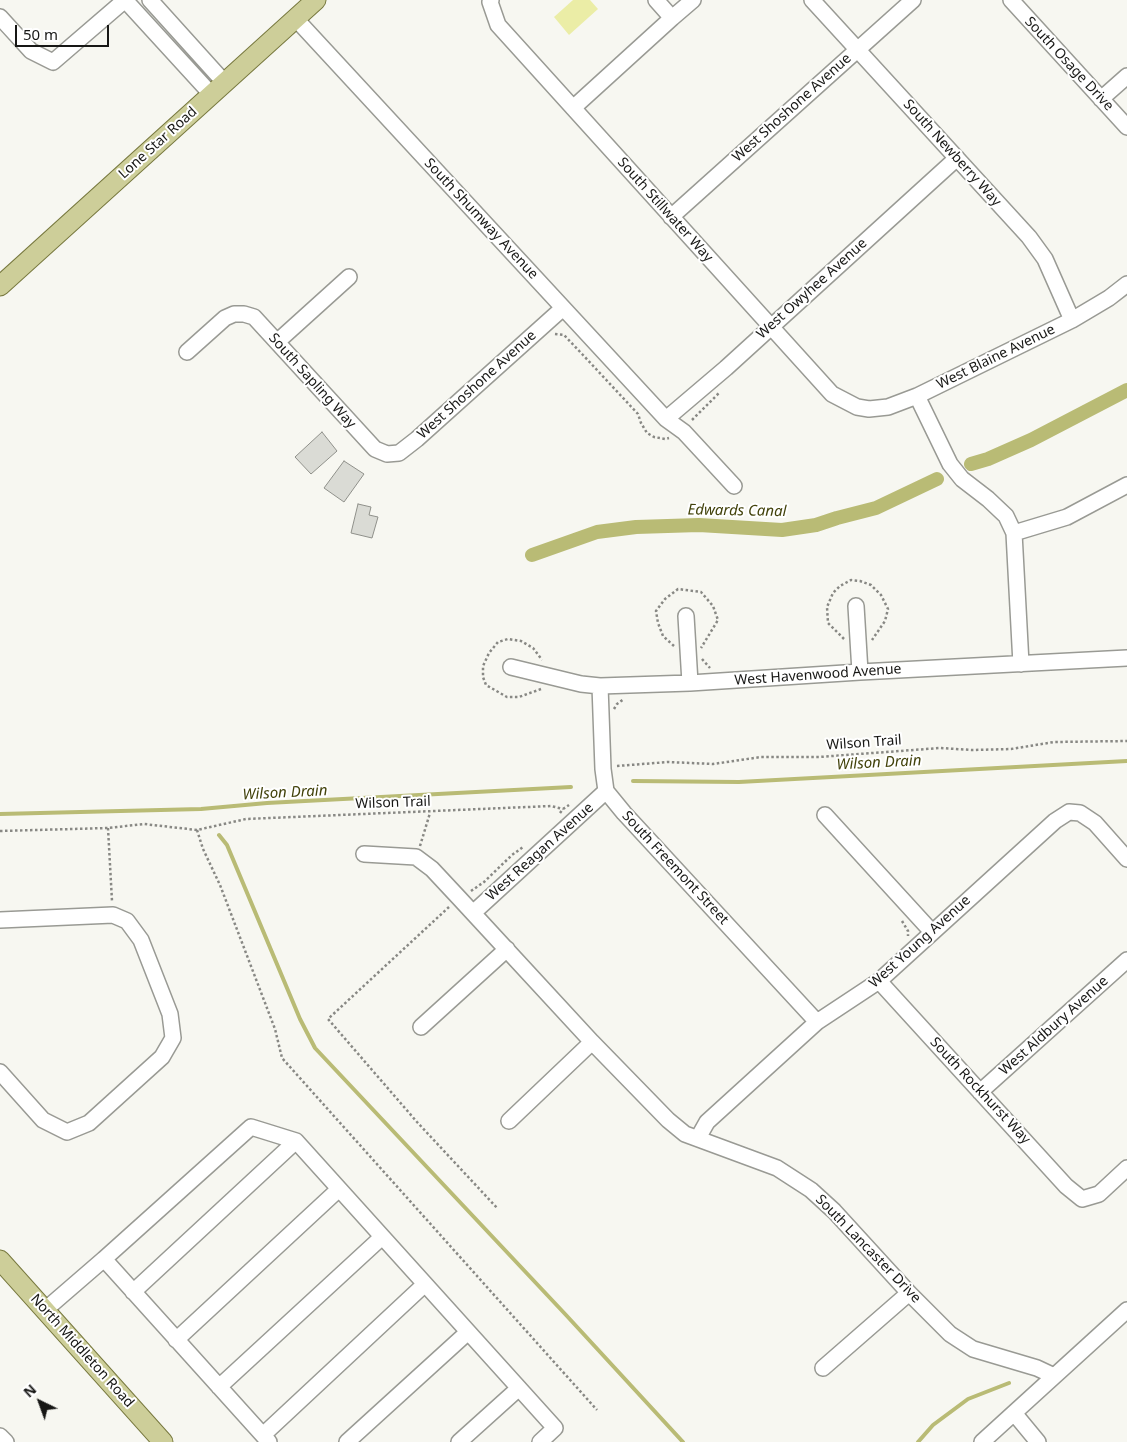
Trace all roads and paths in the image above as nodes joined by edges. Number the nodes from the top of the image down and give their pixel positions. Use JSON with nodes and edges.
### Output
{"nodes":[{"id":1,"x":125,"y":0,"type":"edge"},
{"id":2,"x":150,"y":0,"type":"edge"},
{"id":3,"x":316,"y":0,"type":"edge"},
{"id":4,"x":491,"y":0,"type":"edge"},
{"id":5,"x":656,"y":0,"type":"edge"},
{"id":6,"x":693,"y":0,"type":"edge"},
{"id":7,"x":812,"y":0,"type":"edge"},
{"id":8,"x":913,"y":0,"type":"edge"},
{"id":9,"x":1011,"y":0,"type":"edge"},
{"id":10,"x":0,"y":17,"type":"edge"},
{"id":11,"x":672,"y":18,"type":"junction"},
{"id":12,"x":296,"y":19,"type":"junction"},
{"id":13,"x":858,"y":49,"type":"junction"},
{"id":14,"x":1127,"y":76,"type":"edge"},
{"id":15,"x":218,"y":88,"type":"junction"},
{"id":16,"x":1101,"y":99,"type":"junction"},
{"id":17,"x":573,"y":108,"type":"junction"},
{"id":18,"x":1127,"y":127,"type":"edge"},
{"id":19,"x":957,"y":158,"type":"junction"},
{"id":20,"x":671,"y":217,"type":"junction"},
{"id":21,"x":348,"y":277,"type":"dead end"},
{"id":22,"x":1127,"y":284,"type":"edge"},
{"id":23,"x":0,"y":286,"type":"edge"},
{"id":24,"x":563,"y":308,"type":"junction"},
{"id":25,"x":1072,"y":320,"type":"junction"},
{"id":26,"x":771,"y":327,"type":"junction"},
{"id":27,"x":550,"y":337,"type":"dead end"},
{"id":28,"x":277,"y":342,"type":"junction"},
{"id":29,"x":187,"y":352,"type":"dead end"},
{"id":30,"x":721,"y":391,"type":"dead end"},
{"id":31,"x":917,"y":396,"type":"junction"},
{"id":32,"x":857,"y":406,"type":"joint"},
{"id":33,"x":666,"y":419,"type":"junction"},
{"id":34,"x":684,"y":432,"type":"junction"},
{"id":35,"x":387,"y":454,"type":"joint"},
{"id":36,"x":1127,"y":485,"type":"edge"},
{"id":37,"x":734,"y":486,"type":"dead end"},
{"id":38,"x":1014,"y":533,"type":"junction"},
{"id":39,"x":856,"y":606,"type":"dead end"},
{"id":40,"x":686,"y":616,"type":"dead end"},
{"id":41,"x":848,"y":643,"type":"dead end"},
{"id":42,"x":871,"y":646,"type":"dead end"},
{"id":43,"x":677,"y":649,"type":"dead end"},
{"id":44,"x":698,"y":652,"type":"dead end"},
{"id":45,"x":701,"y":657,"type":"dead end"},
{"id":46,"x":1127,"y":658,"type":"edge"},
{"id":47,"x":1020,"y":664,"type":"junction"},
{"id":48,"x":547,"y":665,"type":"dead end"},
{"id":49,"x":511,"y":667,"type":"dead end"},
{"id":50,"x":712,"y":669,"type":"dead end"},
{"id":51,"x":860,"y":672,"type":"junction"},
{"id":52,"x":690,"y":683,"type":"junction"},
{"id":53,"x":600,"y":686,"type":"junction"},
{"id":54,"x":544,"y":688,"type":"dead end"},
{"id":55,"x":628,"y":698,"type":"dead end"},
{"id":56,"x":613,"y":713,"type":"dead end"},
{"id":57,"x":1127,"y":741,"type":"edge"},
{"id":58,"x":616,"y":760,"type":"dead end"},
{"id":59,"x":610,"y":768,"type":"junction"},
{"id":60,"x":606,"y":791,"type":"junction"},
{"id":61,"x":576,"y":801,"type":"dead end"},
{"id":62,"x":563,"y":809,"type":"junction"},
{"id":63,"x":430,"y":812,"type":"junction"},
{"id":64,"x":560,"y":814,"type":"dead end"},
{"id":65,"x":825,"y":815,"type":"dead end"},
{"id":66,"x":574,"y":821,"type":"junction"},
{"id":67,"x":108,"y":828,"type":"junction"},
{"id":68,"x":197,"y":830,"type":"junction"},
{"id":69,"x":0,"y":831,"type":"edge"},
{"id":70,"x":527,"y":845,"type":"dead end"},
{"id":71,"x":364,"y":854,"type":"dead end"},
{"id":72,"x":416,"y":857,"type":"junction"},
{"id":73,"x":1127,"y":859,"type":"edge"},
{"id":74,"x":471,"y":891,"type":"dead end"},
{"id":75,"x":450,"y":906,"type":"dead end"},
{"id":76,"x":473,"y":913,"type":"junction"},
{"id":77,"x":113,"y":915,"type":"junction"},
{"id":78,"x":901,"y":918,"type":"dead end"},
{"id":79,"x":0,"y":920,"type":"edge"},
{"id":80,"x":932,"y":932,"type":"junction"},
{"id":81,"x":907,"y":941,"type":"dead end"},
{"id":82,"x":507,"y":949,"type":"junction"},
{"id":83,"x":1127,"y":960,"type":"edge"},
{"id":84,"x":879,"y":981,"type":"junction"},
{"id":85,"x":817,"y":1022,"type":"junction"},
{"id":86,"x":421,"y":1027,"type":"dead end"},
{"id":87,"x":592,"y":1042,"type":"junction"},
{"id":88,"x":0,"y":1072,"type":"edge"},
{"id":89,"x":980,"y":1092,"type":"junction"},
{"id":90,"x":508,"y":1121,"type":"dead end"},
{"id":91,"x":698,"y":1138,"type":"junction"},
{"id":92,"x":296,"y":1141,"type":"junction"},
{"id":93,"x":1127,"y":1168,"type":"edge"},
{"id":94,"x":339,"y":1189,"type":"junction"},
{"id":95,"x":498,"y":1209,"type":"dead end"},
{"id":96,"x":382,"y":1237,"type":"junction"},
{"id":97,"x":104,"y":1259,"type":"junction"},
{"id":98,"x":0,"y":1260,"type":"edge"},
{"id":99,"x":425,"y":1284,"type":"junction"},
{"id":100,"x":133,"y":1292,"type":"junction"},
{"id":101,"x":909,"y":1293,"type":"junction"},
{"id":102,"x":45,"y":1310,"type":"junction"},
{"id":103,"x":1127,"y":1310,"type":"edge"},
{"id":104,"x":468,"y":1332,"type":"junction"},
{"id":105,"x":176,"y":1340,"type":"junction"},
{"id":106,"x":823,"y":1368,"type":"dead end"},
{"id":107,"x":1054,"y":1376,"type":"junction"},
{"id":108,"x":219,"y":1387,"type":"junction"},
{"id":109,"x":519,"y":1388,"type":"junction"},
{"id":110,"x":597,"y":1410,"type":"dead end"},
{"id":111,"x":1014,"y":1413,"type":"junction"},
{"id":112,"x":0,"y":1436,"type":"edge"},
{"id":113,"x":266,"y":1439,"type":"edge"},
{"id":114,"x":6,"y":1442,"type":"edge"},
{"id":115,"x":163,"y":1442,"type":"edge"},
{"id":116,"x":347,"y":1442,"type":"edge"},
{"id":117,"x":459,"y":1442,"type":"edge"},
{"id":118,"x":540,"y":1442,"type":"edge"},
{"id":119,"x":982,"y":1442,"type":"edge"},
{"id":120,"x":1038,"y":1442,"type":"edge"}],
"edges":[{"from":1,"to":10,"type":"street"},
{"from":1,"to":15,"type":"street"},
{"from":2,"to":15,"type":"street"},
{"from":3,"to":12,"type":"main road","name":"Lone Star Road"},
{"from":4,"to":17,"type":"street","name":"South Stillwater Way"},
{"from":5,"to":11,"type":"street"},
{"from":6,"to":11,"type":"street"},
{"from":7,"to":13,"type":"street","name":"South Newberry Way"},
{"from":8,"to":13,"type":"street","name":"West Shoshone Avenue"},
{"from":9,"to":16,"type":"street","name":"South Osage Drive"},
{"from":11,"to":17,"type":"street"},
{"from":12,"to":15,"type":"main road","name":"Lone Star Road"},
{"from":12,"to":24,"type":"street","name":"South Shumway Avenue"},
{"from":13,"to":19,"type":"street","name":"South Newberry Way"},
{"from":13,"to":20,"type":"street","name":"West Shoshone Avenue"},
{"from":14,"to":16,"type":"street"},
{"from":15,"to":23,"type":"main road","name":"Lone Star Road"},
{"from":16,"to":18,"type":"street","name":"South Osage Drive"},
{"from":17,"to":20,"type":"street","name":"South Stillwater Way"},
{"from":19,"to":25,"type":"street","name":"South Newberry Way"},
{"from":19,"to":26,"type":"street","name":"West Owyhee Avenue"},
{"from":20,"to":26,"type":"street","name":"South Stillwater Way"},
{"from":21,"to":28,"type":"street"},
{"from":22,"to":25,"type":"street","name":"West Blaine Avenue"},
{"from":24,"to":33,"type":"street","name":"South Shumway Avenue"},
{"from":24,"to":35,"type":"street","name":"West Shoshone Avenue"},
{"from":25,"to":31,"type":"street","name":"West Blaine Avenue"},
{"from":26,"to":32,"type":"street","name":"South Stillwater Way"},
{"from":26,"to":33,"type":"street","name":"West Owyhee Avenue"},
{"from":27,"to":34,"type":"path"},
{"from":28,"to":29,"type":"street","name":"South Sapling Way"},
{"from":28,"to":35,"type":"street","name":"South Sapling Way"},
{"from":30,"to":34,"type":"path"},
{"from":31,"to":32,"type":"street","name":"West Blaine Avenue"},
{"from":31,"to":38,"type":"street"},
{"from":33,"to":34,"type":"street","name":"South Shumway Avenue"},
{"from":34,"to":37,"type":"street","name":"South Shumway Avenue"},
{"from":36,"to":38,"type":"street"},
{"from":38,"to":47,"type":"street"},
{"from":39,"to":51,"type":"street"},
{"from":40,"to":52,"type":"street"},
{"from":41,"to":42,"type":"path"},
{"from":43,"to":44,"type":"path"},
{"from":45,"to":50,"type":"path"},
{"from":46,"to":47,"type":"street","name":"West Havenwood Avenue"},
{"from":47,"to":51,"type":"street","name":"West Havenwood Avenue"},
{"from":48,"to":54,"type":"path"},
{"from":49,"to":53,"type":"street","name":"West Havenwood Avenue"},
{"from":51,"to":52,"type":"street","name":"West Havenwood Avenue"},
{"from":52,"to":53,"type":"street","name":"West Havenwood Avenue"},
{"from":53,"to":59,"type":"street"},
{"from":55,"to":56,"type":"path"},
{"from":57,"to":59,"type":"path","name":"Wilson Trail"},
{"from":58,"to":59,"type":"path"},
{"from":59,"to":60,"type":"street"},
{"from":60,"to":66,"type":"street","name":"West Reagan Avenue"},
{"from":60,"to":85,"type":"street","name":"South Freemont Street"},
{"from":61,"to":62,"type":"path"},
{"from":62,"to":63,"type":"path","name":"Wilson Trail"},
{"from":62,"to":64,"type":"path"},
{"from":62,"to":66,"type":"path"},
{"from":63,"to":68,"type":"path","name":"Wilson Trail"},
{"from":63,"to":72,"type":"path"},
{"from":65,"to":80,"type":"street"},
{"from":66,"to":76,"type":"street","name":"West Reagan Avenue"},
{"from":67,"to":68,"type":"path","name":"Wilson Trail"},
{"from":67,"to":69,"type":"path","name":"Wilson Trail"},
{"from":67,"to":77,"type":"path"},
{"from":68,"to":110,"type":"path"},
{"from":70,"to":74,"type":"path"},
{"from":71,"to":72,"type":"street"},
{"from":72,"to":76,"type":"street","name":"South Lancaster Drive"},
{"from":73,"to":80,"type":"street","name":"West Young Avenue"},
{"from":75,"to":95,"type":"path"},
{"from":76,"to":82,"type":"street","name":"South Lancaster Drive"},
{"from":77,"to":79,"type":"street"},
{"from":77,"to":88,"type":"street"},
{"from":78,"to":81,"type":"path"},
{"from":80,"to":84,"type":"street","name":"West Young Avenue"},
{"from":82,"to":86,"type":"street"},
{"from":82,"to":87,"type":"street","name":"South Lancaster Drive"},
{"from":83,"to":89,"type":"street","name":"West Aldbury Avenue"},
{"from":84,"to":85,"type":"street","name":"West Young Avenue"},
{"from":84,"to":89,"type":"street","name":"South Rockhurst Way"},
{"from":85,"to":91,"type":"street","name":"West Young Avenue"},
{"from":87,"to":90,"type":"street"},
{"from":87,"to":91,"type":"street","name":"South Lancaster Drive"},
{"from":89,"to":93,"type":"street","name":"South Rockhurst Way"},
{"from":91,"to":101,"type":"street","name":"South Lancaster Drive"},
{"from":92,"to":94,"type":"street"},
{"from":92,"to":97,"type":"street"},
{"from":92,"to":100,"type":"street"},
{"from":94,"to":96,"type":"street"},
{"from":94,"to":105,"type":"street"},
{"from":96,"to":99,"type":"street"},
{"from":96,"to":108,"type":"street"},
{"from":97,"to":100,"type":"street"},
{"from":97,"to":102,"type":"street"},
{"from":98,"to":102,"type":"main road","name":"North Middleton Road"},
{"from":99,"to":104,"type":"street"},
{"from":99,"to":113,"type":"street"},
{"from":100,"to":105,"type":"street"},
{"from":101,"to":106,"type":"street"},
{"from":101,"to":107,"type":"street","name":"South Lancaster Drive"},
{"from":102,"to":115,"type":"main road","name":"North Middleton Road"},
{"from":103,"to":107,"type":"street"},
{"from":104,"to":109,"type":"street"},
{"from":104,"to":116,"type":"street"},
{"from":105,"to":108,"type":"street"},
{"from":107,"to":111,"type":"street"},
{"from":108,"to":113,"type":"street"},
{"from":109,"to":117,"type":"street"},
{"from":109,"to":118,"type":"street"},
{"from":111,"to":119,"type":"street"},
{"from":111,"to":120,"type":"street"},
{"from":112,"to":114,"type":"street"}]}
